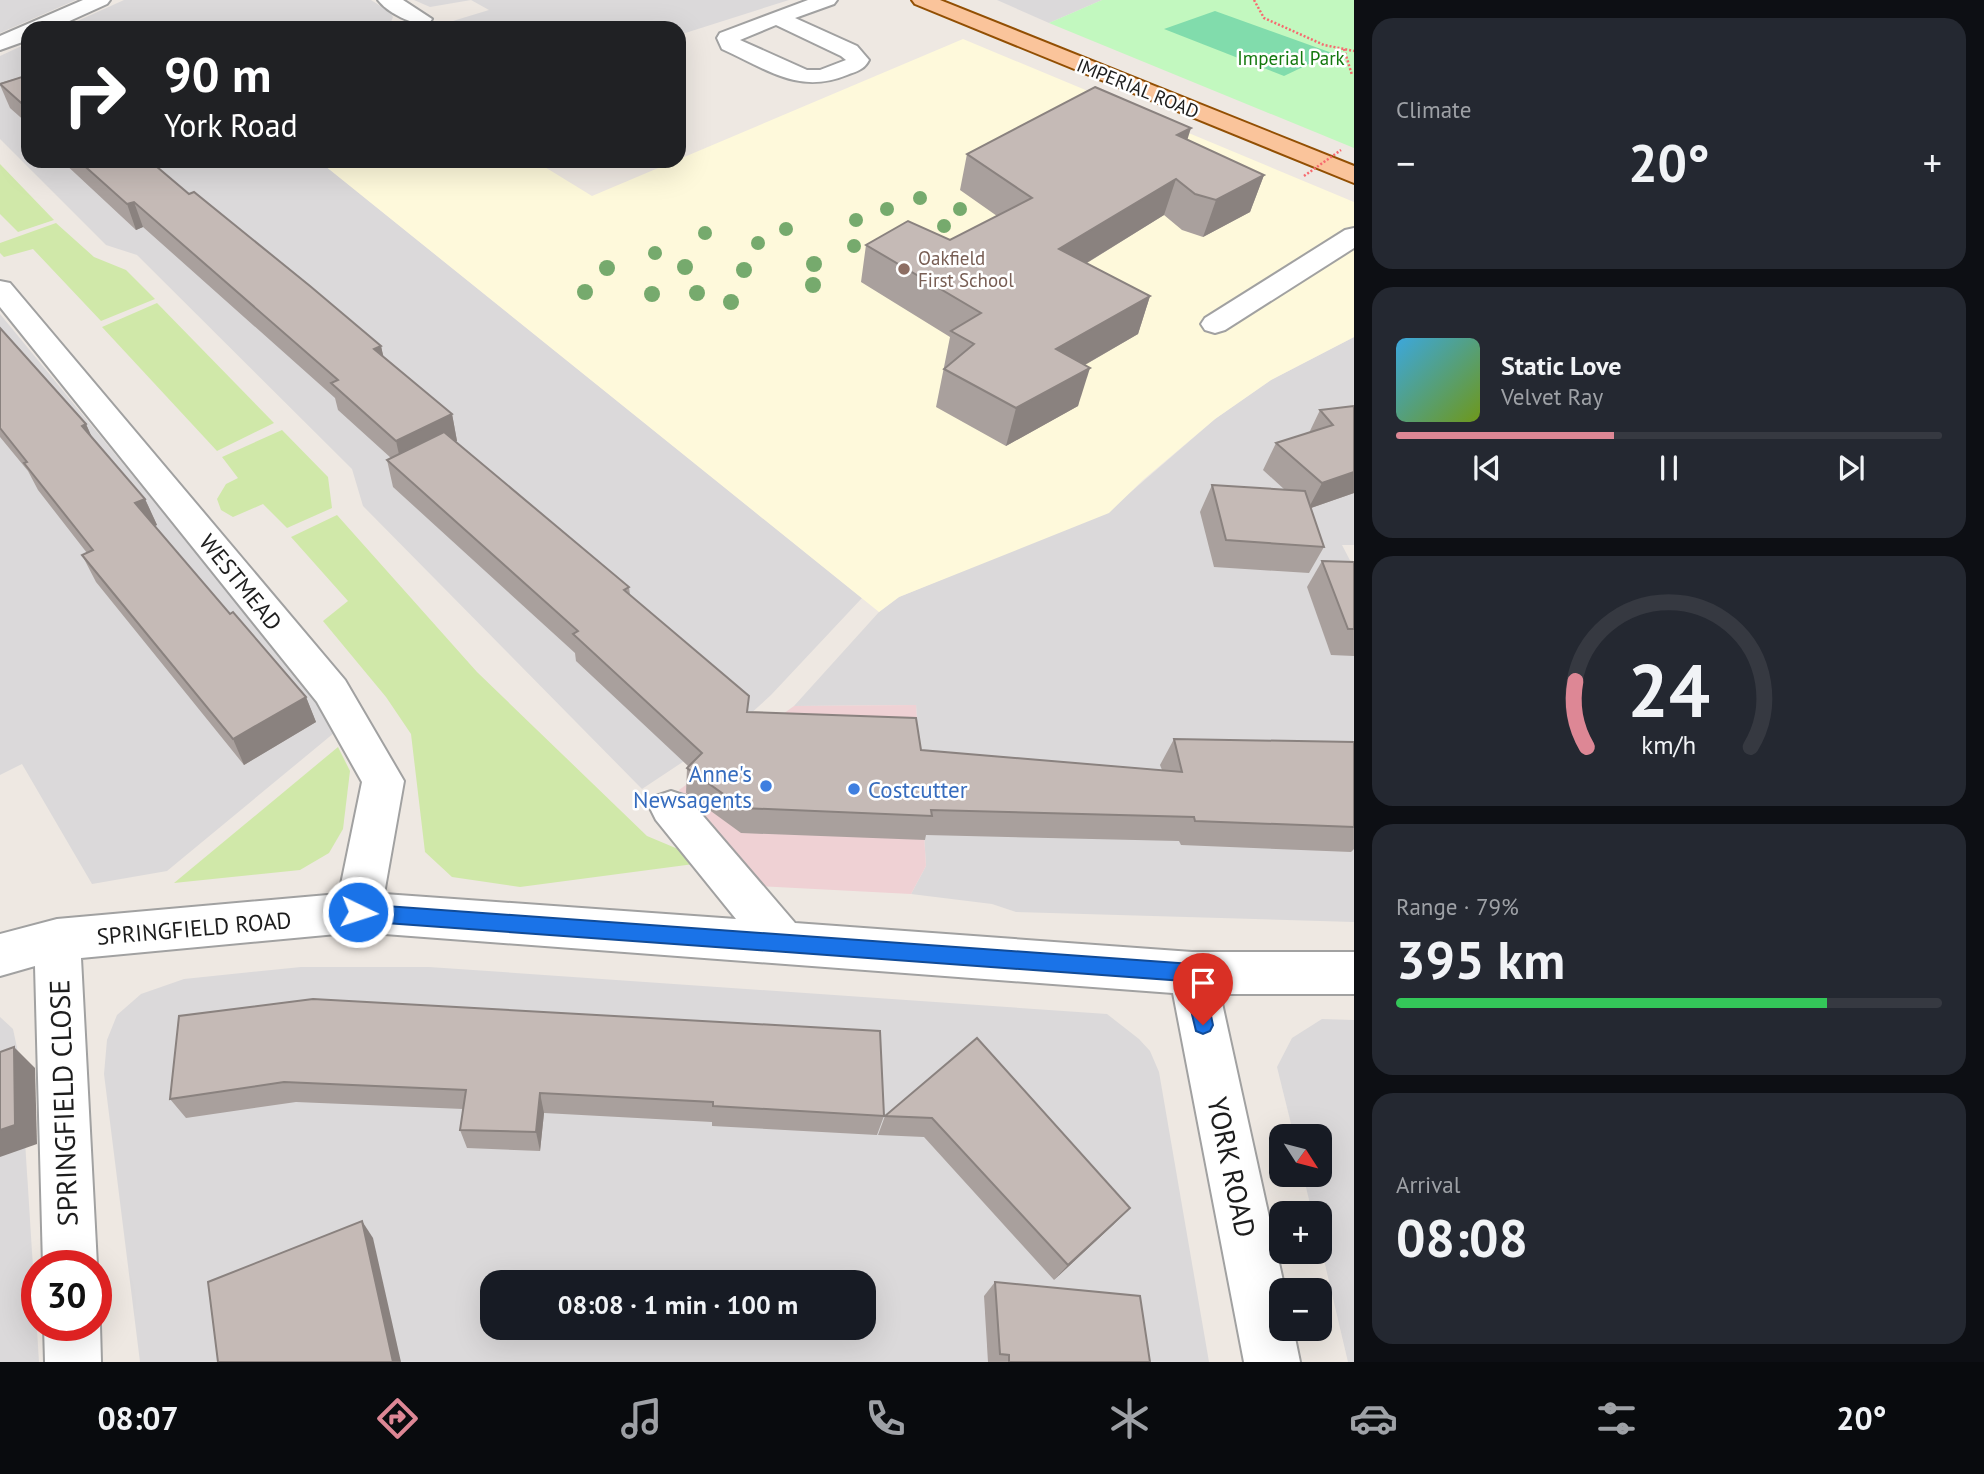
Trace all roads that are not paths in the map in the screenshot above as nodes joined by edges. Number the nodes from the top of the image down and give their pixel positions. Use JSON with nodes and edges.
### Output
{"nodes":[{"id":1,"x":100,"y":0,"type":"edge"},
{"id":2,"x":388,"y":0,"type":"edge"},
{"id":3,"x":827,"y":0,"type":"edge"},
{"id":4,"x":922,"y":0,"type":"edge"},
{"id":5,"x":778,"y":18,"type":"junction"},
{"id":6,"x":422,"y":19,"type":"dead end"},
{"id":7,"x":53,"y":21,"type":"edge"},
{"id":8,"x":21,"y":35,"type":"edge"},
{"id":9,"x":0,"y":44,"type":"edge"},
{"id":10,"x":1354,"y":175,"type":"edge"},
{"id":11,"x":1354,"y":236,"type":"edge"},
{"id":12,"x":0,"y":289,"type":"edge"},
{"id":13,"x":1215,"y":324,"type":"dead end"},
{"id":14,"x":671,"y":808,"type":"dead end"},
{"id":15,"x":358,"y":912,"type":"junction"},
{"id":16,"x":57,"y":940,"type":"junction"},
{"id":17,"x":783,"y":943,"type":"junction"},
{"id":18,"x":0,"y":955,"type":"edge"},
{"id":19,"x":1192,"y":973,"type":"junction"},
{"id":20,"x":1354,"y":973,"type":"edge"},
{"id":21,"x":69,"y":1250,"type":"edge"},
{"id":22,"x":72,"y":1341,"type":"edge"},
{"id":23,"x":73,"y":1362,"type":"edge"},
{"id":24,"x":1272,"y":1362,"type":"edge"}],
"edges":[{"from":1,"to":7,"type":"street"},
{"from":2,"to":6,"type":"street"},
{"from":3,"to":5,"type":"street"},
{"from":4,"to":10,"type":"main road","name":"IMPERIAL ROAD"},
{"from":5,"to":5,"type":"street"},
{"from":8,"to":9,"type":"street"},
{"from":11,"to":13,"type":"street"},
{"from":12,"to":15,"type":"street","name":"WESTMEAD"},
{"from":14,"to":17,"type":"street"},
{"from":15,"to":16,"type":"street","name":"SPRINGFIELD ROAD"},
{"from":15,"to":17,"type":"street","name":"SPRINGFIELD ROAD"},
{"from":16,"to":18,"type":"street","name":"SPRINGFIELD ROAD"},
{"from":16,"to":21,"type":"street","name":"SPRINGFIELD CLOSE"},
{"from":17,"to":19,"type":"street","name":"SPRINGFIELD ROAD"},
{"from":19,"to":20,"type":"street","name":"SPRINGFIELD ROAD"},
{"from":19,"to":24,"type":"street","name":"YORK ROAD"},
{"from":22,"to":23,"type":"street"}]}
